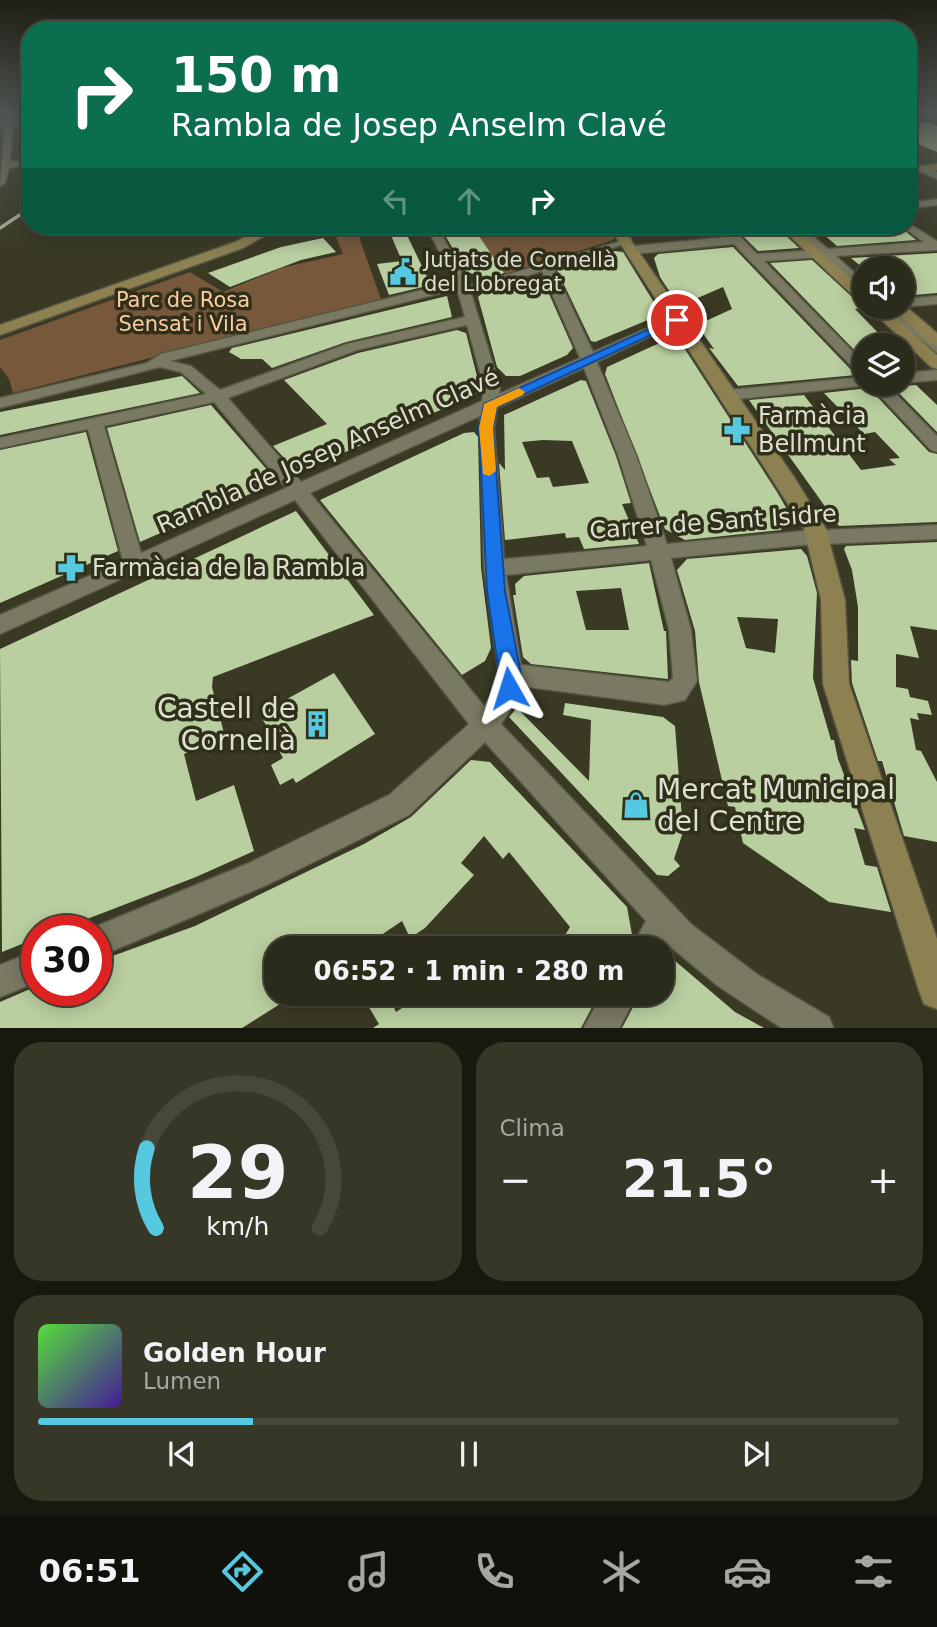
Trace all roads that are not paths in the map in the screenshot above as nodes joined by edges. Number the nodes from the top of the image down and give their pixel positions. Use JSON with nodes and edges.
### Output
{"nodes":[{"id":1,"x":21,"y":163,"type":"edge"},
{"id":2,"x":3,"y":165,"type":"edge"},
{"id":3,"x":937,"y":167,"type":"edge"},
{"id":4,"x":917,"y":169,"type":"edge"},
{"id":5,"x":922,"y":169,"type":"junction"},
{"id":6,"x":937,"y":176,"type":"edge"},
{"id":7,"x":0,"y":183,"type":"edge"},
{"id":8,"x":937,"y":202,"type":"edge"},
{"id":9,"x":917,"y":205,"type":"edge"},
{"id":10,"x":917,"y":232,"type":"edge"},
{"id":11,"x":258,"y":235,"type":"edge"},
{"id":12,"x":437,"y":235,"type":"edge"},
{"id":13,"x":622,"y":235,"type":"edge"},
{"id":14,"x":706,"y":235,"type":"edge"},
{"id":15,"x":732,"y":235,"type":"edge"},
{"id":16,"x":798,"y":235,"type":"edge"},
{"id":17,"x":805,"y":235,"type":"edge"},
{"id":18,"x":811,"y":235,"type":"edge"},
{"id":19,"x":630,"y":245,"type":"junction"},
{"id":20,"x":937,"y":245,"type":"edge"},
{"id":21,"x":825,"y":253,"type":"junction"},
{"id":22,"x":754,"y":258,"type":"junction"},
{"id":23,"x":546,"y":266,"type":"junction"},
{"id":24,"x":852,"y":270,"type":"edge"},
{"id":25,"x":852,"y":277,"type":"edge"},
{"id":26,"x":852,"y":284,"type":"edge"},
{"id":27,"x":464,"y":288,"type":"junction"},
{"id":28,"x":937,"y":300,"type":"edge"},
{"id":29,"x":915,"y":302,"type":"edge"},
{"id":30,"x":473,"y":319,"type":"junction"},
{"id":31,"x":888,"y":319,"type":"edge"},
{"id":32,"x":902,"y":319,"type":"edge"},
{"id":33,"x":912,"y":319,"type":"edge"},
{"id":34,"x":677,"y":320,"type":"junction"},
{"id":35,"x":0,"y":330,"type":"edge"},
{"id":36,"x":937,"y":341,"type":"edge"},
{"id":37,"x":937,"y":349,"type":"edge"},
{"id":38,"x":852,"y":359,"type":"edge"},
{"id":39,"x":589,"y":360,"type":"junction"},
{"id":40,"x":157,"y":362,"type":"junction"},
{"id":41,"x":937,"y":364,"type":"edge"},
{"id":42,"x":937,"y":375,"type":"edge"},
{"id":43,"x":915,"y":378,"type":"edge"},
{"id":44,"x":852,"y":383,"type":"edge"},
{"id":45,"x":218,"y":396,"type":"junction"},
{"id":46,"x":728,"y":396,"type":"junction"},
{"id":47,"x":889,"y":396,"type":"edge"},
{"id":48,"x":0,"y":403,"type":"edge"},
{"id":49,"x":490,"y":404,"type":"junction"},
{"id":50,"x":95,"y":423,"type":"junction"},
{"id":51,"x":0,"y":443,"type":"edge"},
{"id":52,"x":937,"y":446,"type":"edge"},
{"id":53,"x":298,"y":491,"type":"junction"},
{"id":54,"x":937,"y":532,"type":"edge"},
{"id":55,"x":818,"y":538,"type":"junction"},
{"id":56,"x":658,"y":553,"type":"junction"},
{"id":57,"x":134,"y":565,"type":"junction"},
{"id":58,"x":494,"y":568,"type":"junction"},
{"id":59,"x":0,"y":625,"type":"edge"},
{"id":60,"x":511,"y":674,"type":"junction"},
{"id":61,"x":486,"y":725,"type":"junction"},
{"id":62,"x":665,"y":919,"type":"junction"},
{"id":63,"x":112,"y":935,"type":"edge"},
{"id":64,"x":654,"y":936,"type":"edge"},
{"id":65,"x":21,"y":972,"type":"edge"},
{"id":66,"x":0,"y":981,"type":"edge"},
{"id":67,"x":937,"y":991,"type":"edge"},
{"id":68,"x":614,"y":1006,"type":"edge"},
{"id":69,"x":600,"y":1028,"type":"edge"},
{"id":70,"x":817,"y":1028,"type":"edge"}],
"edges":[{"from":1,"to":2,"type":"street"},
{"from":2,"to":7,"type":"street"},
{"from":3,"to":5,"type":"street"},
{"from":4,"to":5,"type":"street"},
{"from":5,"to":6,"type":"street"},
{"from":8,"to":9,"type":"street"},
{"from":10,"to":20,"type":"street"},
{"from":11,"to":35,"type":"street"},
{"from":12,"to":27,"type":"street"},
{"from":13,"to":19,"type":"street"},
{"from":14,"to":19,"type":"street"},
{"from":15,"to":22,"type":"street"},
{"from":16,"to":21,"type":"street"},
{"from":17,"to":21,"type":"street"},
{"from":18,"to":21,"type":"street"},
{"from":19,"to":23,"type":"street"},
{"from":19,"to":34,"type":"street"},
{"from":20,"to":21,"type":"street"},
{"from":21,"to":22,"type":"street"},
{"from":21,"to":24,"type":"street"},
{"from":21,"to":25,"type":"street"},
{"from":21,"to":26,"type":"street"},
{"from":22,"to":38,"type":"street"},
{"from":23,"to":27,"type":"street"},
{"from":23,"to":39,"type":"street"},
{"from":27,"to":30,"type":"street"},
{"from":27,"to":40,"type":"street"},
{"from":28,"to":29,"type":"street"},
{"from":30,"to":45,"type":"street"},
{"from":30,"to":49,"type":"street"},
{"from":31,"to":41,"type":"street"},
{"from":32,"to":37,"type":"street"},
{"from":33,"to":36,"type":"street"},
{"from":34,"to":39,"type":"street","name":"Rambla de Josep Anselm Clavé"},
{"from":34,"to":46,"type":"street"},
{"from":39,"to":49,"type":"street","name":"Rambla de Josep Anselm Clavé"},
{"from":39,"to":56,"type":"street"},
{"from":40,"to":45,"type":"street"},
{"from":40,"to":48,"type":"street"},
{"from":42,"to":43,"type":"street"},
{"from":44,"to":46,"type":"street"},
{"from":45,"to":50,"type":"street"},
{"from":45,"to":53,"type":"street"},
{"from":46,"to":55,"type":"street"},
{"from":47,"to":52,"type":"street"},
{"from":49,"to":53,"type":"street","name":"Rambla de Josep Anselm Clavé"},
{"from":49,"to":58,"type":"street"},
{"from":50,"to":51,"type":"street"},
{"from":50,"to":57,"type":"street"},
{"from":53,"to":57,"type":"street","name":"Rambla de Josep Anselm Clavé"},
{"from":53,"to":61,"type":"street"},
{"from":54,"to":55,"type":"street","name":"Carrer de Sant Isidre"},
{"from":55,"to":56,"type":"street","name":"Carrer de Sant Isidre"},
{"from":55,"to":67,"type":"street"},
{"from":56,"to":58,"type":"street","name":"Carrer de Sant Isidre"},
{"from":56,"to":60,"type":"street"},
{"from":57,"to":59,"type":"street","name":"Rambla de Josep Anselm Clavé"},
{"from":58,"to":60,"type":"street"},
{"from":60,"to":61,"type":"street"},
{"from":61,"to":62,"type":"street"},
{"from":61,"to":63,"type":"street"},
{"from":62,"to":64,"type":"street"},
{"from":62,"to":70,"type":"street"},
{"from":65,"to":66,"type":"street"},
{"from":68,"to":69,"type":"street"}]}
